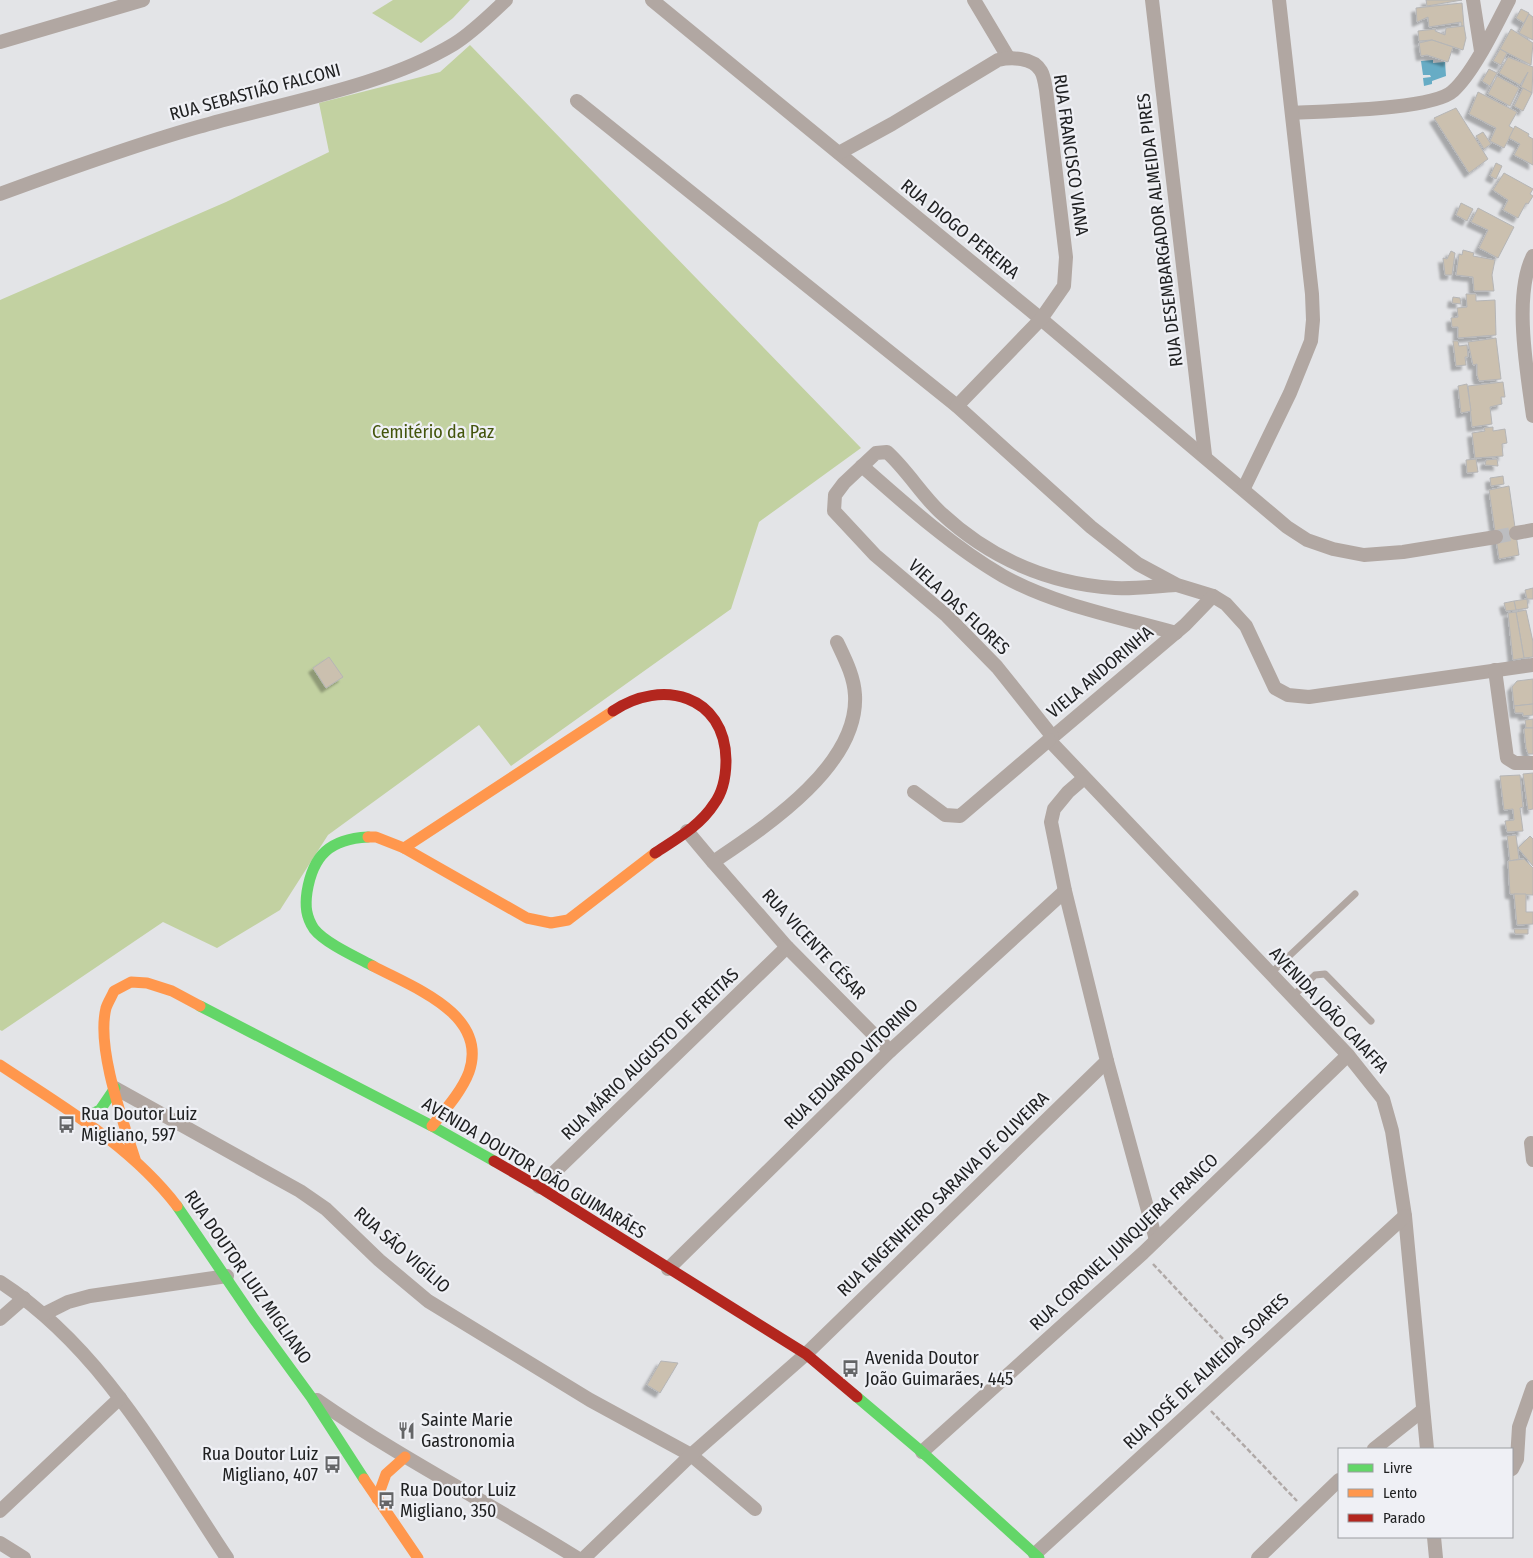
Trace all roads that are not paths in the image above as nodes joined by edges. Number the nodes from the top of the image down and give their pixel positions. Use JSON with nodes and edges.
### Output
{"nodes":[{"id":1,"x":143,"y":0,"type":"edge"},
{"id":2,"x":506,"y":0,"type":"edge"},
{"id":3,"x":652,"y":0,"type":"edge"},
{"id":4,"x":974,"y":0,"type":"edge"},
{"id":5,"x":1152,"y":0,"type":"edge"},
{"id":6,"x":1279,"y":0,"type":"edge"},
{"id":7,"x":1474,"y":0,"type":"edge"},
{"id":8,"x":1509,"y":0,"type":"edge"},
{"id":9,"x":127,"y":3,"type":"edge"},
{"id":10,"x":0,"y":42,"type":"edge"},
{"id":11,"x":1481,"y":51,"type":"junction"},
{"id":12,"x":1008,"y":58,"type":"junction"},
{"id":13,"x":577,"y":101,"type":"dead end"},
{"id":14,"x":1292,"y":113,"type":"junction"},
{"id":15,"x":839,"y":153,"type":"junction"},
{"id":16,"x":0,"y":194,"type":"edge"},
{"id":17,"x":1533,"y":256,"type":"edge"},
{"id":18,"x":1041,"y":319,"type":"junction"},
{"id":19,"x":957,"y":406,"type":"junction"},
{"id":20,"x":1533,"y":416,"type":"edge"},
{"id":21,"x":1205,"y":455,"type":"junction"},
{"id":22,"x":862,"y":466,"type":"junction"},
{"id":23,"x":1244,"y":488,"type":"junction"},
{"id":24,"x":1533,"y":530,"type":"edge"},
{"id":25,"x":1516,"y":533,"type":"tunnel mouth"},
{"id":26,"x":1496,"y":537,"type":"tunnel mouth"},
{"id":27,"x":1177,"y":585,"type":"junction"},
{"id":28,"x":1213,"y":596,"type":"junction"},
{"id":29,"x":1176,"y":632,"type":"junction"},
{"id":30,"x":837,"y":642,"type":"dead end"},
{"id":31,"x":1533,"y":665,"type":"edge"},
{"id":32,"x":1495,"y":670,"type":"junction"},
{"id":33,"x":1050,"y":738,"type":"junction"},
{"id":34,"x":1533,"y":763,"type":"edge"},
{"id":35,"x":1083,"y":779,"type":"junction"},
{"id":36,"x":914,"y":792,"type":"dead end"},
{"id":37,"x":687,"y":831,"type":"junction"},
{"id":38,"x":404,"y":848,"type":"junction"},
{"id":39,"x":713,"y":862,"type":"junction"},
{"id":40,"x":1065,"y":891,"type":"junction"},
{"id":41,"x":1355,"y":894,"type":"dead end"},
{"id":42,"x":787,"y":947,"type":"junction"},
{"id":43,"x":1271,"y":973,"type":"junction"},
{"id":44,"x":1293,"y":996,"type":"junction"},
{"id":45,"x":1371,"y":1021,"type":"dead end"},
{"id":46,"x":890,"y":1051,"type":"junction"},
{"id":47,"x":1348,"y":1055,"type":"junction"},
{"id":48,"x":1107,"y":1061,"type":"junction"},
{"id":49,"x":0,"y":1065,"type":"edge"},
{"id":50,"x":115,"y":1088,"type":"junction"},
{"id":51,"x":82,"y":1119,"type":"junction"},
{"id":52,"x":432,"y":1126,"type":"junction"},
{"id":53,"x":1531,"y":1143,"type":"dead end"},
{"id":54,"x":135,"y":1159,"type":"junction"},
{"id":55,"x":1533,"y":1160,"type":"edge"},
{"id":56,"x":539,"y":1187,"type":"junction"},
{"id":57,"x":1404,"y":1216,"type":"junction"},
{"id":58,"x":1156,"y":1240,"type":"junction"},
{"id":59,"x":668,"y":1269,"type":"junction"},
{"id":60,"x":227,"y":1276,"type":"junction"},
{"id":61,"x":0,"y":1282,"type":"edge"},
{"id":62,"x":24,"y":1298,"type":"junction"},
{"id":63,"x":44,"y":1314,"type":"junction"},
{"id":64,"x":0,"y":1319,"type":"edge"},
{"id":65,"x":806,"y":1354,"type":"junction"},
{"id":66,"x":1533,"y":1387,"type":"edge"},
{"id":67,"x":311,"y":1397,"type":"junction"},
{"id":68,"x":120,"y":1398,"type":"junction"},
{"id":69,"x":1424,"y":1410,"type":"junction"},
{"id":70,"x":1375,"y":1448,"type":"edge"},
{"id":71,"x":1427,"y":1448,"type":"edge"},
{"id":72,"x":922,"y":1452,"type":"junction"},
{"id":73,"x":691,"y":1455,"type":"junction"},
{"id":74,"x":406,"y":1457,"type":"junction"},
{"id":75,"x":1513,"y":1467,"type":"edge"},
{"id":76,"x":1338,"y":1481,"type":"edge"},
{"id":77,"x":377,"y":1499,"type":"junction"},
{"id":78,"x":755,"y":1509,"type":"dead end"},
{"id":79,"x":0,"y":1511,"type":"edge"},
{"id":80,"x":1434,"y":1538,"type":"edge"},
{"id":81,"x":0,"y":1543,"type":"edge"},
{"id":82,"x":1037,"y":1556,"type":"edge"},
{"id":83,"x":1265,"y":1556,"type":"edge"},
{"id":84,"x":24,"y":1558,"type":"edge"},
{"id":85,"x":227,"y":1558,"type":"edge"},
{"id":86,"x":418,"y":1558,"type":"edge"},
{"id":87,"x":577,"y":1558,"type":"edge"},
{"id":88,"x":584,"y":1558,"type":"edge"},
{"id":89,"x":1436,"y":1558,"type":"edge"}],
"edges":[{"from":1,"to":9,"type":"street"},
{"from":2,"to":16,"type":"street","name":"RUA SEBASTIÃO FALCONI"},
{"from":3,"to":15,"type":"street","name":"RUA DIOGO PEREIRA"},
{"from":4,"to":12,"type":"street"},
{"from":5,"to":21,"type":"street","name":"RUA DESEMBARGADOR ALMEIDA PIRES"},
{"from":6,"to":14,"type":"street"},
{"from":7,"to":11,"type":"street"},
{"from":8,"to":11,"type":"street"},
{"from":9,"to":10,"type":"street"},
{"from":11,"to":14,"type":"street"},
{"from":12,"to":15,"type":"street"},
{"from":12,"to":18,"type":"street","name":"RUA FRANCISCO VIANA"},
{"from":13,"to":19,"type":"street"},
{"from":14,"to":23,"type":"street"},
{"from":15,"to":18,"type":"street","name":"RUA DIOGO PEREIRA"},
{"from":17,"to":20,"type":"street"},
{"from":18,"to":19,"type":"street"},
{"from":18,"to":21,"type":"street","name":"RUA DIOGO PEREIRA"},
{"from":19,"to":27,"type":"street"},
{"from":21,"to":23,"type":"street","name":"RUA DIOGO PEREIRA"},
{"from":22,"to":27,"type":"street"},
{"from":22,"to":29,"type":"street"},
{"from":22,"to":33,"type":"street","name":"VIELA DAS FLORES"},
{"from":23,"to":26,"type":"street","name":"RUA DIOGO PEREIRA"},
{"from":24,"to":25,"type":"street"},
{"from":27,"to":28,"type":"street"},
{"from":28,"to":29,"type":"street","name":"VIELA ANDORINHA"},
{"from":28,"to":32,"type":"street"},
{"from":29,"to":33,"type":"street","name":"VIELA ANDORINHA"},
{"from":30,"to":39,"type":"street"},
{"from":31,"to":32,"type":"street"},
{"from":32,"to":34,"type":"street"},
{"from":33,"to":35,"type":"street","name":"VIELA ANDORINHA"},
{"from":33,"to":36,"type":"street"},
{"from":35,"to":40,"type":"street"},
{"from":35,"to":43,"type":"street","name":"AVENIDA JOÃO CAIAFFA"},
{"from":37,"to":38,"type":"street"},
{"from":37,"to":38,"type":"street"},
{"from":37,"to":39,"type":"street","name":"RUA VICENTE CÉSAR"},
{"from":38,"to":52,"type":"street"},
{"from":39,"to":42,"type":"street","name":"RUA VICENTE CÉSAR"},
{"from":40,"to":46,"type":"street","name":"RUA EDUARDO VITORINO"},
{"from":40,"to":48,"type":"street"},
{"from":41,"to":43,"type":"lane"},
{"from":42,"to":46,"type":"street","name":"RUA VICENTE CÉSAR"},
{"from":42,"to":56,"type":"street","name":"RUA MÁRIO AUGUSTO DE FREITAS"},
{"from":43,"to":44,"type":"street","name":"AVENIDA JOÃO CAIAFFA"},
{"from":44,"to":45,"type":"lane"},
{"from":44,"to":47,"type":"street","name":"AVENIDA JOÃO CAIAFFA"},
{"from":46,"to":59,"type":"street","name":"RUA EDUARDO VITORINO"},
{"from":47,"to":57,"type":"street","name":"AVENIDA JOÃO CAIAFFA"},
{"from":47,"to":58,"type":"street","name":"RUA CORONEL JUNQUEIRA FRANCO"},
{"from":48,"to":58,"type":"street"},
{"from":48,"to":65,"type":"street","name":"RUA ENGENHEIRO SARAIVA DE OLIVEIRA"},
{"from":49,"to":51,"type":"street","name":"RUA DOUTOR LUIZ MIGLIANO"},
{"from":50,"to":51,"type":"street"},
{"from":50,"to":52,"type":"street","name":"AVENIDA DOUTOR JOÃO GUIMARÃES"},
{"from":50,"to":54,"type":"street","name":"AVENIDA DOUTOR JOÃO GUIMARÃES"},
{"from":50,"to":73,"type":"street","name":"RUA SÃO VIGÍLIO"},
{"from":51,"to":54,"type":"street","name":"RUA DOUTOR LUIZ MIGLIANO"},
{"from":52,"to":56,"type":"street","name":"AVENIDA DOUTOR JOÃO GUIMARÃES"},
{"from":53,"to":55,"type":"street"},
{"from":54,"to":60,"type":"street","name":"RUA DOUTOR LUIZ MIGLIANO"},
{"from":56,"to":59,"type":"street","name":"AVENIDA DOUTOR JOÃO GUIMARÃES"},
{"from":57,"to":69,"type":"street","name":"AVENIDA JOÃO CAIAFFA"},
{"from":57,"to":82,"type":"street","name":"RUA JOSÉ DE ALMEIDA SOARES"},
{"from":58,"to":72,"type":"street","name":"RUA CORONEL JUNQUEIRA FRANCO"},
{"from":59,"to":65,"type":"street","name":"AVENIDA DOUTOR JOÃO GUIMARÃES"},
{"from":60,"to":63,"type":"street"},
{"from":60,"to":67,"type":"street","name":"RUA DOUTOR LUIZ MIGLIANO"},
{"from":61,"to":62,"type":"street"},
{"from":62,"to":63,"type":"street"},
{"from":62,"to":64,"type":"street"},
{"from":63,"to":68,"type":"street"},
{"from":65,"to":72,"type":"street","name":"AVENIDA DOUTOR JOÃO GUIMARÃES"},
{"from":65,"to":73,"type":"street","name":"RUA ENGENHEIRO SARAIVA DE OLIVEIRA"},
{"from":66,"to":75,"type":"street"},
{"from":67,"to":74,"type":"street"},
{"from":67,"to":77,"type":"street","name":"RUA DOUTOR LUIZ MIGLIANO"},
{"from":68,"to":79,"type":"street"},
{"from":68,"to":85,"type":"street"},
{"from":69,"to":70,"type":"street"},
{"from":69,"to":71,"type":"street","name":"AVENIDA JOÃO CAIAFFA"},
{"from":72,"to":82,"type":"street","name":"AVENIDA DOUTOR JOÃO GUIMARÃES"},
{"from":73,"to":78,"type":"street","name":"RUA SÃO VIGÍLIO"},
{"from":73,"to":88,"type":"street","name":"RUA ENGENHEIRO SARAIVA DE OLIVEIRA"},
{"from":74,"to":77,"type":"street"},
{"from":74,"to":87,"type":"street"},
{"from":76,"to":83,"type":"street"},
{"from":77,"to":86,"type":"street","name":"RUA DOUTOR LUIZ MIGLIANO"},
{"from":80,"to":89,"type":"street"},
{"from":81,"to":84,"type":"street"}]}
